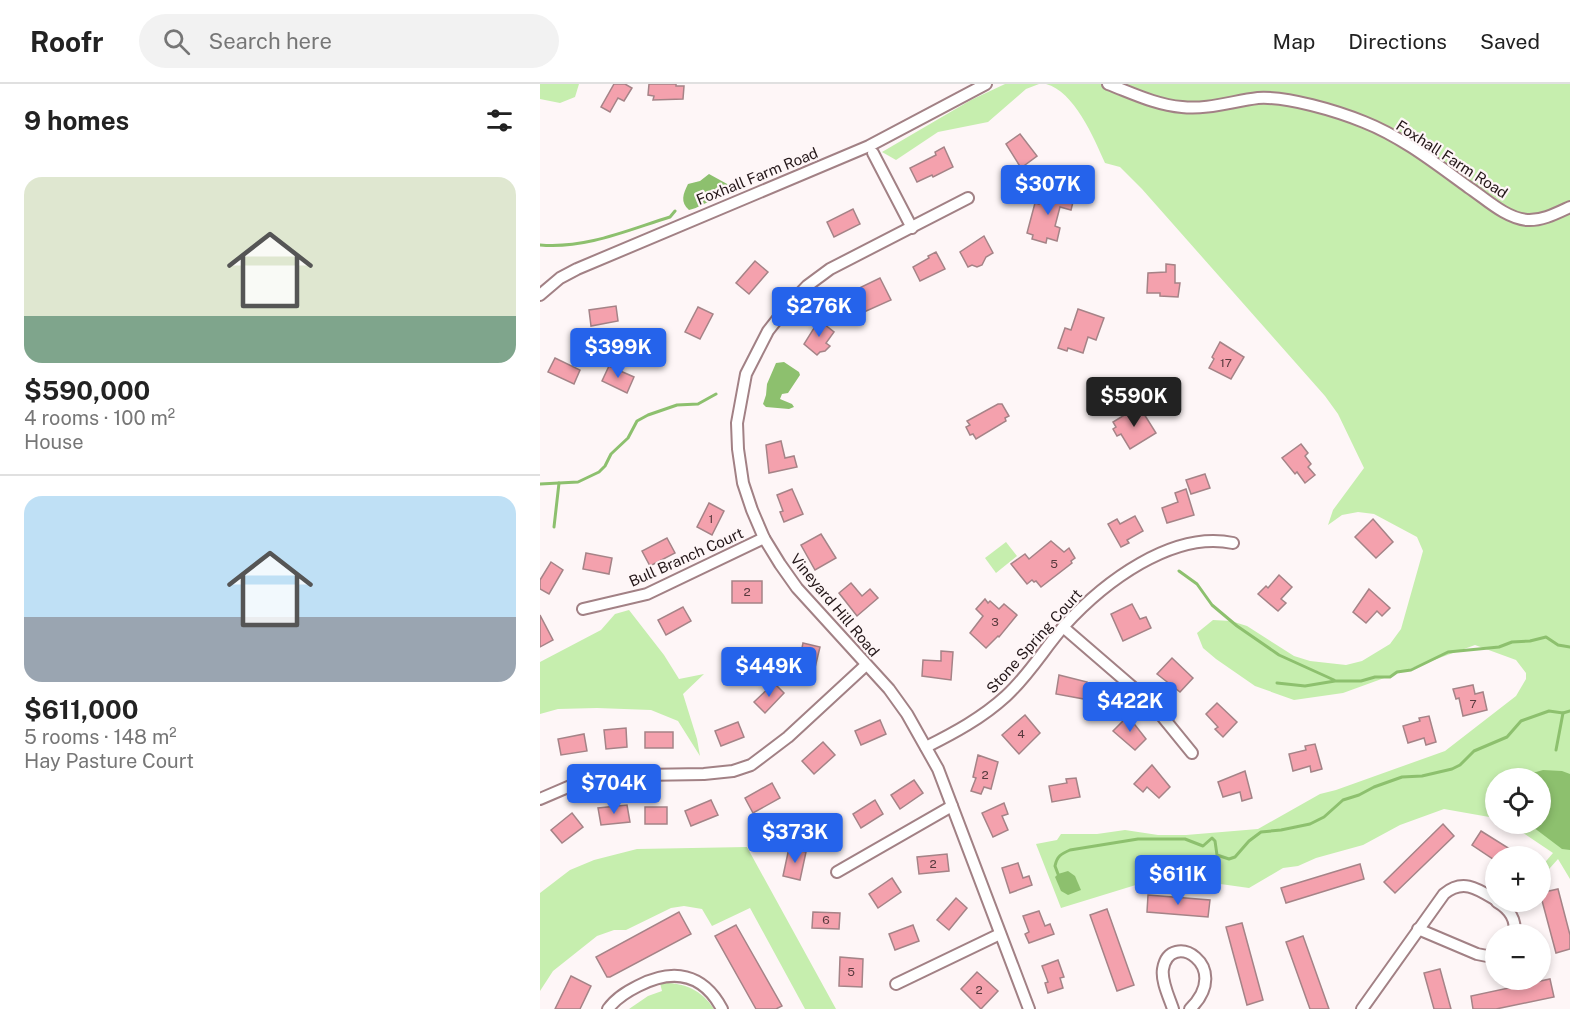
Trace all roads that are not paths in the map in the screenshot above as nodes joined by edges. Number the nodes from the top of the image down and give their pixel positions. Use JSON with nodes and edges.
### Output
{"nodes":[{"id":1,"x":986,"y":84,"type":"edge"},
{"id":2,"x":1108,"y":84,"type":"edge"},
{"id":3,"x":873,"y":153,"type":"dead end"},
{"id":4,"x":968,"y":198,"type":"dead end"},
{"id":5,"x":1570,"y":207,"type":"edge"},
{"id":6,"x":912,"y":228,"type":"junction"},
{"id":7,"x":540,"y":295,"type":"edge"},
{"id":8,"x":765,"y":538,"type":"junction"},
{"id":9,"x":1233,"y":543,"type":"dead end"},
{"id":10,"x":583,"y":609,"type":"dead end"},
{"id":11,"x":1063,"y":627,"type":"junction"},
{"id":12,"x":866,"y":665,"type":"junction"},
{"id":13,"x":926,"y":747,"type":"junction"},
{"id":14,"x":1192,"y":753,"type":"dead end"},
{"id":15,"x":540,"y":799,"type":"edge"},
{"id":16,"x":952,"y":806,"type":"junction"},
{"id":17,"x":837,"y":872,"type":"dead end"},
{"id":18,"x":1485,"y":893,"type":"edge"},
{"id":19,"x":1418,"y":929,"type":"junction"},
{"id":20,"x":1000,"y":934,"type":"junction"},
{"id":21,"x":1485,"y":956,"type":"edge"},
{"id":22,"x":896,"y":984,"type":"dead end"},
{"id":23,"x":608,"y":1009,"type":"edge"},
{"id":24,"x":722,"y":1009,"type":"edge"},
{"id":25,"x":1029,"y":1009,"type":"edge"},
{"id":26,"x":1173,"y":1009,"type":"edge"},
{"id":27,"x":1190,"y":1009,"type":"edge"},
{"id":28,"x":1362,"y":1009,"type":"edge"}],
"edges":[{"from":1,"to":7,"type":"street","name":"Foxhall Farm Road"},
{"from":2,"to":5,"type":"street","name":"Foxhall Farm Road"},
{"from":3,"to":6,"type":"street"},
{"from":4,"to":6,"type":"street","name":"Vineyard Hill Road"},
{"from":6,"to":8,"type":"street","name":"Vineyard Hill Road"},
{"from":8,"to":10,"type":"street","name":"Bull Branch Court"},
{"from":8,"to":12,"type":"street","name":"Vineyard Hill Road"},
{"from":9,"to":11,"type":"street","name":"Stone Spring Court"},
{"from":11,"to":13,"type":"street","name":"Stone Spring Court"},
{"from":11,"to":14,"type":"street"},
{"from":12,"to":13,"type":"street","name":"Vineyard Hill Road"},
{"from":12,"to":15,"type":"street"},
{"from":13,"to":16,"type":"street","name":"Vineyard Hill Road"},
{"from":16,"to":17,"type":"street"},
{"from":16,"to":20,"type":"street","name":"Vineyard Hill Road"},
{"from":18,"to":19,"type":"street"},
{"from":19,"to":21,"type":"street"},
{"from":19,"to":28,"type":"street"},
{"from":20,"to":22,"type":"street"},
{"from":20,"to":25,"type":"street","name":"Vineyard Hill Road"},
{"from":23,"to":24,"type":"street"},
{"from":26,"to":27,"type":"street"}]}
